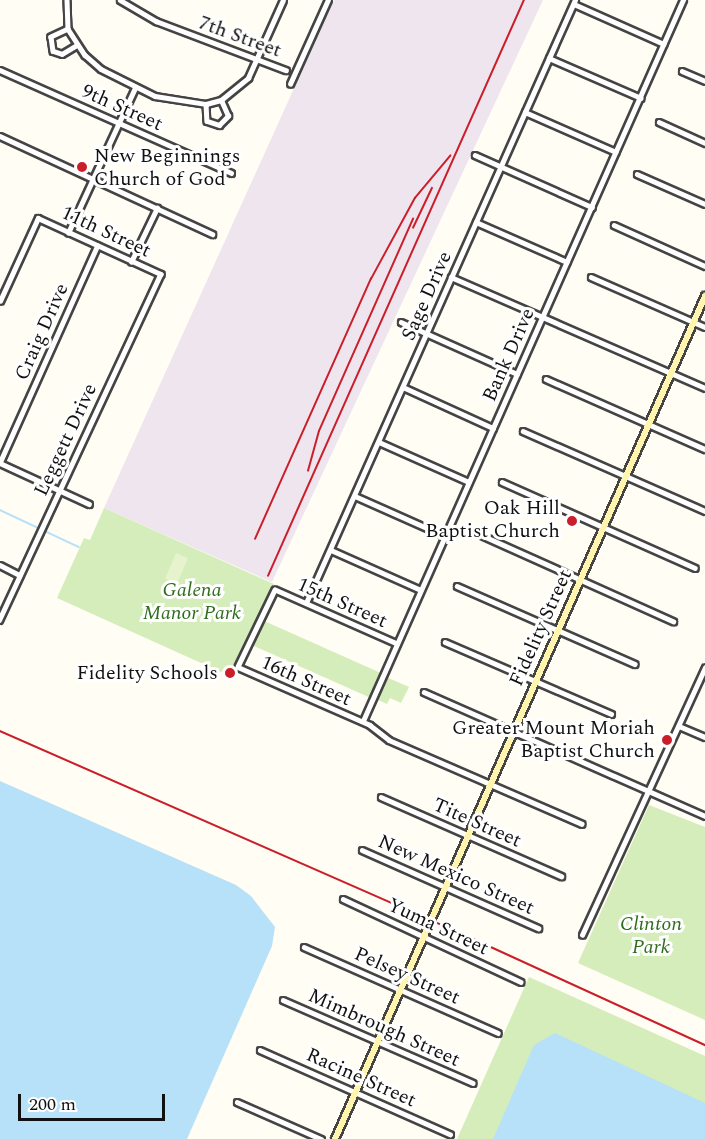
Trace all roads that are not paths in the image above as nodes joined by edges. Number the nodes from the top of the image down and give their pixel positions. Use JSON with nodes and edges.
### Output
{"nodes":[{"id":1,"x":68,"y":0,"type":"edge"},
{"id":2,"x":120,"y":0,"type":"edge"},
{"id":3,"x":283,"y":0,"type":"edge"},
{"id":4,"x":328,"y":0,"type":"edge"},
{"id":5,"x":683,"y":0,"type":"edge"},
{"id":6,"x":574,"y":2,"type":"edge"},
{"id":7,"x":68,"y":29,"type":"junction"},
{"id":8,"x":664,"y":44,"type":"junction"},
{"id":9,"x":77,"y":45,"type":"junction"},
{"id":10,"x":257,"y":56,"type":"junction"},
{"id":11,"x":549,"y":58,"type":"junction"},
{"id":12,"x":0,"y":70,"type":"edge"},
{"id":13,"x":286,"y":70,"type":"dead end"},
{"id":14,"x":682,"y":71,"type":"dead end"},
{"id":15,"x":705,"y":81,"type":"edge"},
{"id":16,"x":290,"y":84,"type":"dead end"},
{"id":17,"x":135,"y":88,"type":"junction"},
{"id":18,"x":641,"y":98,"type":"junction"},
{"id":19,"x":221,"y":100,"type":"junction"},
{"id":20,"x":206,"y":104,"type":"junction"},
{"id":21,"x":525,"y":112,"type":"junction"},
{"id":22,"x":659,"y":122,"type":"dead end"},
{"id":23,"x":119,"y":123,"type":"junction"},
{"id":24,"x":2,"y":137,"type":"edge"},
{"id":25,"x":705,"y":143,"type":"edge"},
{"id":26,"x":0,"y":145,"type":"edge"},
{"id":27,"x":616,"y":152,"type":"junction"},
{"id":28,"x":475,"y":155,"type":"dead end"},
{"id":29,"x":501,"y":166,"type":"junction"},
{"id":30,"x":231,"y":173,"type":"dead end"},
{"id":31,"x":637,"y":174,"type":"dead end"},
{"id":32,"x":93,"y":179,"type":"junction"},
{"id":33,"x":705,"y":204,"type":"edge"},
{"id":34,"x":592,"y":207,"type":"junction"},
{"id":35,"x":157,"y":208,"type":"junction"},
{"id":36,"x":476,"y":222,"type":"junction"},
{"id":37,"x":614,"y":225,"type":"dead end"},
{"id":38,"x":68,"y":233,"type":"junction"},
{"id":39,"x":212,"y":234,"type":"dead end"},
{"id":40,"x":97,"y":246,"type":"junction"},
{"id":41,"x":131,"y":262,"type":"junction"},
{"id":42,"x":567,"y":262,"type":"junction"},
{"id":43,"x":705,"y":266,"type":"edge"},
{"id":44,"x":160,"y":274,"type":"joint"},
{"id":45,"x":591,"y":276,"type":"dead end"},
{"id":46,"x":452,"y":278,"type":"junction"},
{"id":47,"x":705,"y":296,"type":"edge"},
{"id":48,"x":0,"y":301,"type":"edge"},
{"id":49,"x":542,"y":318,"type":"junction"},
{"id":50,"x":693,"y":321,"type":"junction"},
{"id":51,"x":401,"y":322,"type":"dead end"},
{"id":52,"x":705,"y":327,"type":"edge"},
{"id":53,"x":427,"y":333,"type":"junction"},
{"id":54,"x":671,"y":373,"type":"junction"},
{"id":55,"x":517,"y":374,"type":"junction"},
{"id":56,"x":546,"y":379,"type":"dead end"},
{"id":57,"x":403,"y":387,"type":"junction"},
{"id":58,"x":705,"y":388,"type":"edge"},
{"id":59,"x":648,"y":424,"type":"junction"},
{"id":60,"x":493,"y":428,"type":"junction"},
{"id":61,"x":523,"y":431,"type":"dead end"},
{"id":62,"x":379,"y":441,"type":"junction"},
{"id":63,"x":705,"y":449,"type":"edge"},
{"id":64,"x":0,"y":463,"type":"edge"},
{"id":65,"x":626,"y":476,"type":"junction"},
{"id":66,"x":469,"y":482,"type":"junction"},
{"id":67,"x":502,"y":482,"type":"dead end"},
{"id":68,"x":59,"y":491,"type":"junction"},
{"id":69,"x":355,"y":496,"type":"junction"},
{"id":70,"x":89,"y":504,"type":"dead end"},
{"id":71,"x":705,"y":511,"type":"edge"},
{"id":72,"x":603,"y":528,"type":"junction"},
{"id":73,"x":479,"y":534,"type":"dead end"},
{"id":74,"x":445,"y":536,"type":"junction"},
{"id":75,"x":330,"y":550,"type":"junction"},
{"id":76,"x":0,"y":566,"type":"edge"},
{"id":77,"x":695,"y":568,"type":"dead end"},
{"id":78,"x":21,"y":575,"type":"junction"},
{"id":79,"x":580,"y":579,"type":"junction"},
{"id":80,"x":457,"y":586,"type":"dead end"},
{"id":81,"x":421,"y":590,"type":"junction"},
{"id":82,"x":306,"y":603,"type":"junction"},
{"id":83,"x":0,"y":620,"type":"edge"},
{"id":84,"x":673,"y":621,"type":"dead end"},
{"id":85,"x":558,"y":630,"type":"junction"},
{"id":86,"x":445,"y":642,"type":"dead end"},
{"id":87,"x":397,"y":644,"type":"junction"},
{"id":88,"x":635,"y":664,"type":"dead end"},
{"id":89,"x":238,"y":667,"type":"joint"},
{"id":90,"x":705,"y":668,"type":"edge"},
{"id":91,"x":536,"y":682,"type":"junction"},
{"id":92,"x":424,"y":692,"type":"dead end"},
{"id":93,"x":611,"y":714,"type":"dead end"},
{"id":94,"x":363,"y":722,"type":"junction"},
{"id":95,"x":679,"y":726,"type":"junction"},
{"id":96,"x":513,"y":732,"type":"junction"},
{"id":97,"x":705,"y":737,"type":"edge"},
{"id":98,"x":491,"y":784,"type":"junction"},
{"id":99,"x":650,"y":793,"type":"junction"},
{"id":100,"x":381,"y":797,"type":"dead end"},
{"id":101,"x":705,"y":816,"type":"edge"},
{"id":102,"x":582,"y":824,"type":"dead end"},
{"id":103,"x":467,"y":836,"type":"junction"},
{"id":104,"x":362,"y":850,"type":"dead end"},
{"id":105,"x":561,"y":876,"type":"dead end"},
{"id":106,"x":444,"y":887,"type":"junction"},
{"id":107,"x":343,"y":899,"type":"dead end"},
{"id":108,"x":538,"y":928,"type":"dead end"},
{"id":109,"x":582,"y":935,"type":"dead end"},
{"id":110,"x":424,"y":938,"type":"junction"},
{"id":111,"x":304,"y":947,"type":"dead end"},
{"id":112,"x":521,"y":982,"type":"dead end"},
{"id":113,"x":400,"y":989,"type":"junction"},
{"id":114,"x":283,"y":1000,"type":"dead end"},
{"id":115,"x":498,"y":1033,"type":"dead end"},
{"id":116,"x":378,"y":1041,"type":"junction"},
{"id":117,"x":260,"y":1050,"type":"dead end"},
{"id":118,"x":473,"y":1083,"type":"dead end"},
{"id":119,"x":356,"y":1093,"type":"junction"},
{"id":120,"x":237,"y":1101,"type":"dead end"},
{"id":121,"x":450,"y":1134,"type":"dead end"},
{"id":122,"x":321,"y":1139,"type":"edge"},
{"id":123,"x":335,"y":1139,"type":"edge"}],
"edges":[{"from":1,"to":7,"type":"street"},
{"from":2,"to":10,"type":"street","name":"7th Street"},
{"from":3,"to":10,"type":"street"},
{"from":4,"to":16,"type":"street"},
{"from":5,"to":8,"type":"street","name":"Bank Drive"},
{"from":6,"to":8,"type":"street"},
{"from":6,"to":11,"type":"street","name":"Sage Drive"},
{"from":7,"to":9,"type":"street"},
{"from":7,"to":9,"type":"street"},
{"from":8,"to":18,"type":"street","name":"Bank Drive"},
{"from":9,"to":17,"type":"street"},
{"from":10,"to":13,"type":"street","name":"7th Street"},
{"from":10,"to":19,"type":"street"},
{"from":11,"to":18,"type":"street"},
{"from":11,"to":21,"type":"street","name":"Sage Drive"},
{"from":12,"to":23,"type":"street","name":"9th Street"},
{"from":14,"to":15,"type":"street"},
{"from":17,"to":20,"type":"street"},
{"from":17,"to":23,"type":"street"},
{"from":18,"to":27,"type":"street","name":"Bank Drive"},
{"from":19,"to":20,"type":"street"},
{"from":19,"to":20,"type":"street"},
{"from":21,"to":27,"type":"street"},
{"from":21,"to":29,"type":"street","name":"Sage Drive"},
{"from":22,"to":25,"type":"street"},
{"from":23,"to":30,"type":"street","name":"9th Street"},
{"from":23,"to":32,"type":"street"},
{"from":24,"to":26,"type":"street"},
{"from":24,"to":32,"type":"street"},
{"from":27,"to":34,"type":"street","name":"Bank Drive"},
{"from":28,"to":29,"type":"street"},
{"from":29,"to":34,"type":"street"},
{"from":29,"to":36,"type":"street","name":"Sage Drive"},
{"from":31,"to":33,"type":"street"},
{"from":32,"to":35,"type":"street"},
{"from":32,"to":38,"type":"street"},
{"from":34,"to":42,"type":"street","name":"Bank Drive"},
{"from":35,"to":39,"type":"street"},
{"from":35,"to":41,"type":"street"},
{"from":36,"to":42,"type":"street"},
{"from":36,"to":46,"type":"street","name":"Sage Drive"},
{"from":37,"to":43,"type":"street"},
{"from":38,"to":40,"type":"street","name":"11th Street"},
{"from":38,"to":48,"type":"street","name":"11th Street"},
{"from":40,"to":41,"type":"street","name":"11th Street"},
{"from":40,"to":64,"type":"street","name":"Craig Drive"},
{"from":41,"to":44,"type":"street","name":"11th Street"},
{"from":42,"to":49,"type":"street","name":"Bank Drive"},
{"from":44,"to":68,"type":"street","name":"Leggett Drive"},
{"from":45,"to":50,"type":"street"},
{"from":46,"to":49,"type":"street"},
{"from":46,"to":53,"type":"street","name":"Sage Drive"},
{"from":47,"to":50,"type":"main road","name":"Fidelity Street"},
{"from":49,"to":54,"type":"street"},
{"from":49,"to":55,"type":"street","name":"Bank Drive"},
{"from":50,"to":52,"type":"street"},
{"from":50,"to":54,"type":"main road","name":"Fidelity Street"},
{"from":51,"to":53,"type":"street"},
{"from":53,"to":55,"type":"street"},
{"from":53,"to":57,"type":"street","name":"Sage Drive"},
{"from":54,"to":58,"type":"street"},
{"from":54,"to":59,"type":"main road","name":"Fidelity Street"},
{"from":55,"to":60,"type":"street","name":"Bank Drive"},
{"from":56,"to":59,"type":"street"},
{"from":57,"to":60,"type":"street"},
{"from":57,"to":62,"type":"street","name":"Sage Drive"},
{"from":59,"to":63,"type":"street"},
{"from":59,"to":65,"type":"main road","name":"Fidelity Street"},
{"from":60,"to":66,"type":"street","name":"Bank Drive"},
{"from":61,"to":65,"type":"street"},
{"from":62,"to":66,"type":"street"},
{"from":62,"to":69,"type":"street","name":"Sage Drive"},
{"from":64,"to":68,"type":"street"},
{"from":65,"to":71,"type":"street"},
{"from":65,"to":72,"type":"main road","name":"Fidelity Street"},
{"from":66,"to":74,"type":"street","name":"Bank Drive"},
{"from":67,"to":72,"type":"street"},
{"from":68,"to":70,"type":"street"},
{"from":68,"to":78,"type":"street","name":"Leggett Drive"},
{"from":69,"to":74,"type":"street"},
{"from":69,"to":75,"type":"street","name":"Sage Drive"},
{"from":72,"to":77,"type":"street"},
{"from":72,"to":79,"type":"main road","name":"Fidelity Street"},
{"from":73,"to":79,"type":"street"},
{"from":74,"to":81,"type":"street","name":"Bank Drive"},
{"from":75,"to":81,"type":"street"},
{"from":75,"to":82,"type":"street","name":"Sage Drive"},
{"from":76,"to":78,"type":"street"},
{"from":78,"to":83,"type":"street","name":"Leggett Drive"},
{"from":79,"to":84,"type":"street"},
{"from":79,"to":85,"type":"main road","name":"Fidelity Street"},
{"from":80,"to":85,"type":"street"},
{"from":81,"to":87,"type":"street","name":"Bank Drive"},
{"from":82,"to":87,"type":"street","name":"15th Street"},
{"from":82,"to":89,"type":"street","name":"15th Street"},
{"from":85,"to":88,"type":"street"},
{"from":85,"to":91,"type":"main road","name":"Fidelity Street"},
{"from":86,"to":91,"type":"street"},
{"from":87,"to":94,"type":"street","name":"Bank Drive"},
{"from":89,"to":94,"type":"street","name":"16th Street"},
{"from":90,"to":95,"type":"street"},
{"from":91,"to":93,"type":"street"},
{"from":91,"to":96,"type":"main road","name":"Fidelity Street"},
{"from":92,"to":96,"type":"street"},
{"from":94,"to":98,"type":"street","name":"16th Street"},
{"from":95,"to":97,"type":"street"},
{"from":95,"to":99,"type":"street"},
{"from":96,"to":98,"type":"main road","name":"Fidelity Street"},
{"from":96,"to":99,"type":"street"},
{"from":98,"to":102,"type":"street","name":"16th Street"},
{"from":98,"to":103,"type":"main road","name":"Fidelity Street"},
{"from":99,"to":101,"type":"street"},
{"from":99,"to":109,"type":"street"},
{"from":100,"to":103,"type":"street","name":"Tite Street"},
{"from":103,"to":105,"type":"street","name":"Tite Street"},
{"from":103,"to":106,"type":"main road","name":"Fidelity Street"},
{"from":104,"to":106,"type":"street","name":"New Mexico Street"},
{"from":106,"to":108,"type":"street","name":"New Mexico Street"},
{"from":106,"to":110,"type":"main road","name":"Fidelity Street"},
{"from":107,"to":110,"type":"street","name":"Yuma Street"},
{"from":110,"to":112,"type":"street","name":"Yuma Street"},
{"from":110,"to":113,"type":"main road","name":"Fidelity Street"},
{"from":111,"to":113,"type":"street","name":"Pelsey Street"},
{"from":113,"to":115,"type":"street","name":"Pelsey Street"},
{"from":113,"to":116,"type":"main road","name":"Fidelity Street"},
{"from":114,"to":116,"type":"street","name":"Mimbrough Street"},
{"from":116,"to":118,"type":"street","name":"Mimbrough Street"},
{"from":116,"to":119,"type":"main road","name":"Fidelity Street"},
{"from":117,"to":119,"type":"street","name":"Racine Street"},
{"from":119,"to":121,"type":"street","name":"Racine Street"},
{"from":119,"to":123,"type":"main road","name":"Fidelity Street"},
{"from":120,"to":122,"type":"street"}]}
